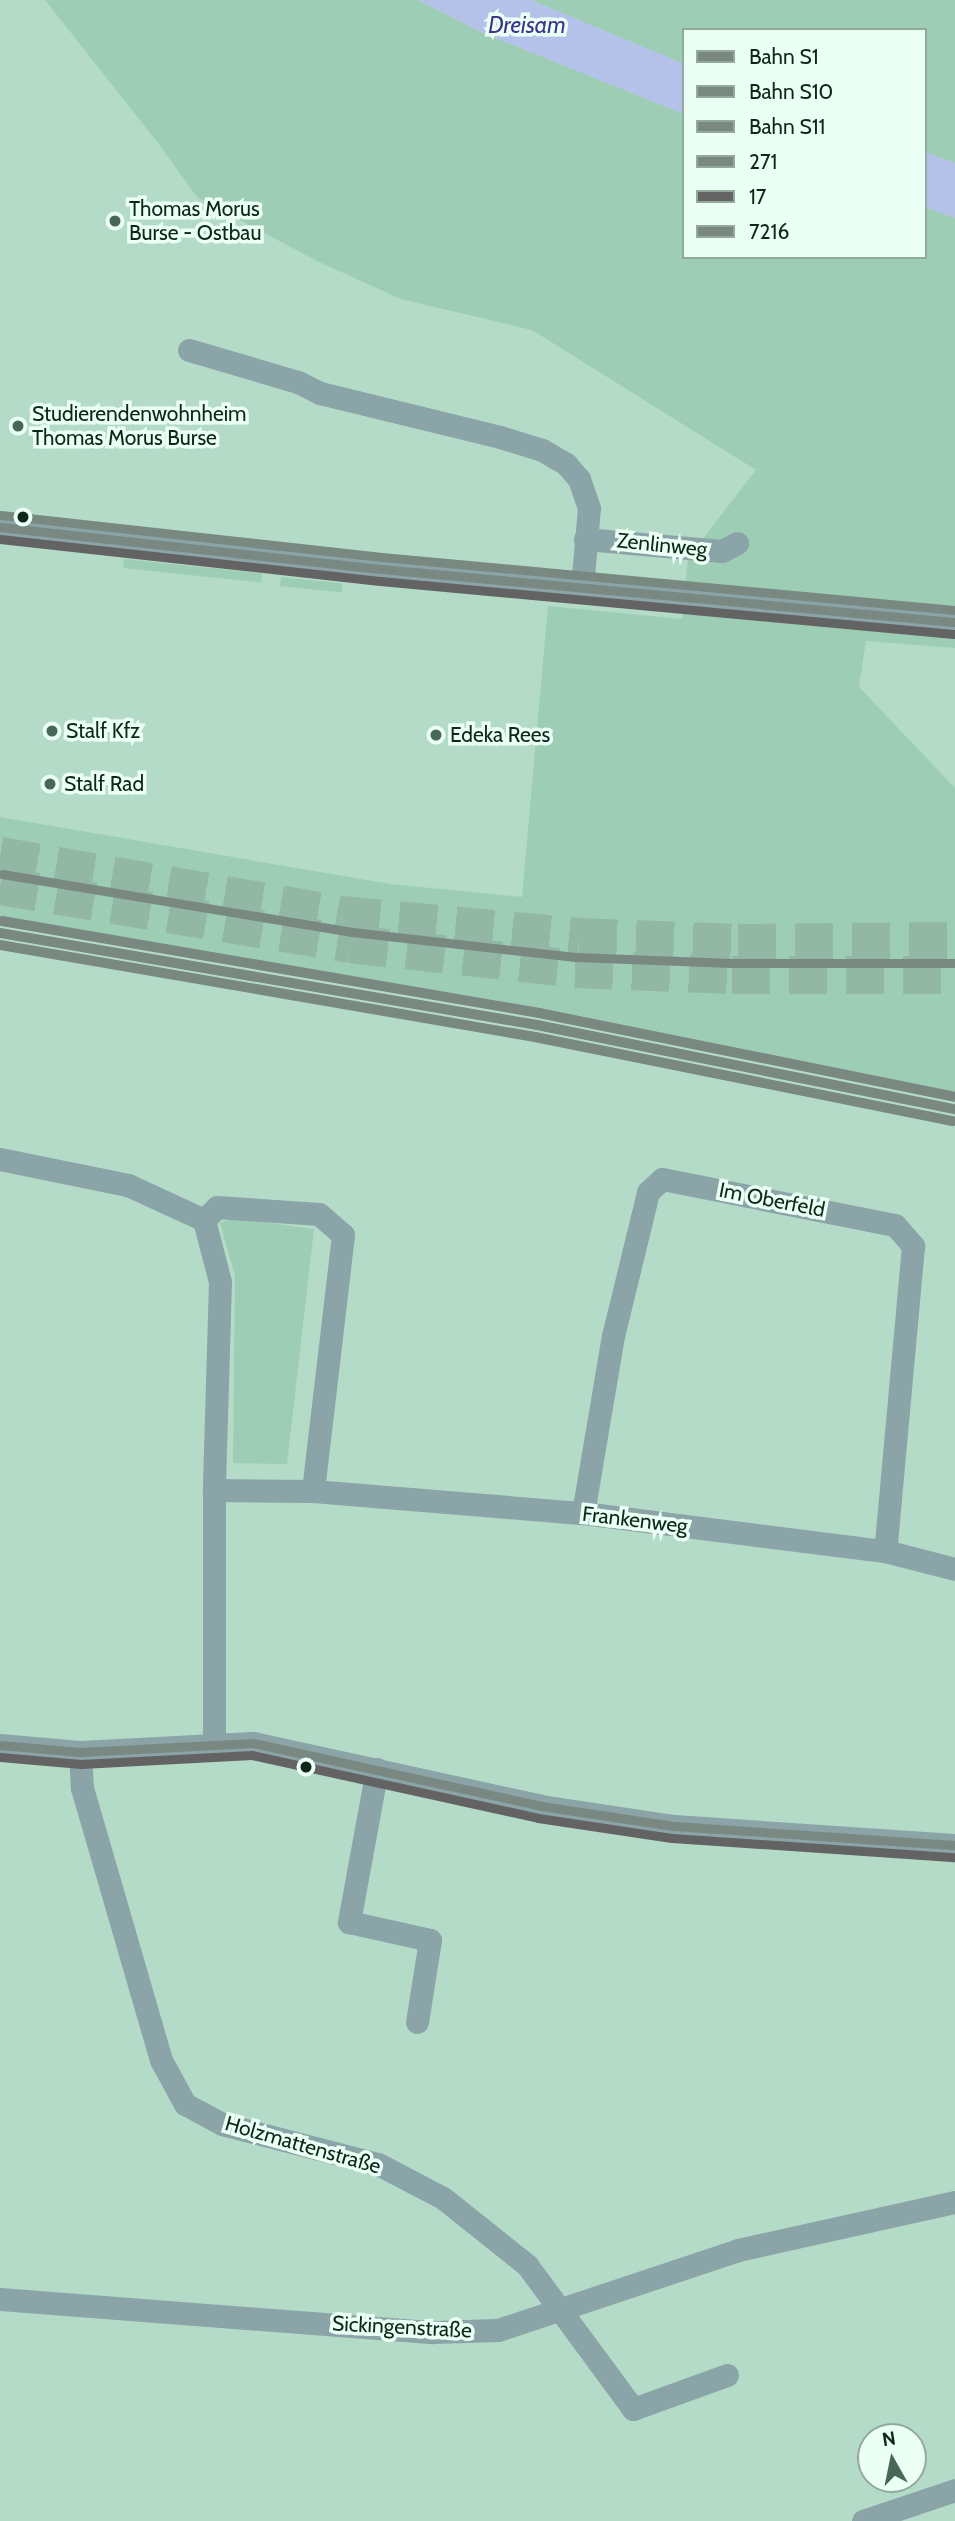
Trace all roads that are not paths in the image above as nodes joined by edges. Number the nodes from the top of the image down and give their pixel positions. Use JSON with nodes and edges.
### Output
{"nodes":[{"id":1,"x":188,"y":350,"type":"dead end"},
{"id":2,"x":0,"y":527,"type":"edge"},
{"id":3,"x":585,"y":539,"type":"junction"},
{"id":4,"x":737,"y":543,"type":"dead end"},
{"id":5,"x":582,"y":587,"type":"junction"},
{"id":6,"x":955,"y":622,"type":"edge"},
{"id":7,"x":0,"y":1159,"type":"edge"},
{"id":8,"x":211,"y":1213,"type":"junction"},
{"id":9,"x":214,"y":1490,"type":"junction"},
{"id":10,"x":313,"y":1491,"type":"junction"},
{"id":11,"x":583,"y":1513,"type":"junction"},
{"id":12,"x":884,"y":1551,"type":"junction"},
{"id":13,"x":955,"y":1569,"type":"edge"},
{"id":14,"x":214,"y":1742,"type":"junction"},
{"id":15,"x":0,"y":1745,"type":"edge"},
{"id":16,"x":79,"y":1752,"type":"junction"},
{"id":17,"x":377,"y":1769,"type":"junction"},
{"id":18,"x":955,"y":1845,"type":"edge"},
{"id":19,"x":417,"y":2022,"type":"dead end"},
{"id":20,"x":955,"y":2202,"type":"edge"},
{"id":21,"x":0,"y":2299,"type":"edge"},
{"id":22,"x":559,"y":2311,"type":"junction"},
{"id":23,"x":727,"y":2375,"type":"dead end"},
{"id":24,"x":955,"y":2490,"type":"edge"},
{"id":25,"x":863,"y":2521,"type":"edge"}],
"edges":[{"from":1,"to":3,"type":"street","name":"Zenlinweg"},
{"from":2,"to":5,"type":"street"},
{"from":3,"to":4,"type":"street","name":"Zenlinweg"},
{"from":3,"to":5,"type":"street","name":"Zenlinweg"},
{"from":5,"to":6,"type":"street"},
{"from":7,"to":8,"type":"street"},
{"from":8,"to":9,"type":"street"},
{"from":8,"to":10,"type":"street"},
{"from":9,"to":10,"type":"street","name":"Frankenweg"},
{"from":9,"to":14,"type":"street"},
{"from":10,"to":11,"type":"street","name":"Frankenweg"},
{"from":11,"to":12,"type":"street","name":"Frankenweg"},
{"from":11,"to":12,"type":"street","name":"Im Oberfeld"},
{"from":12,"to":13,"type":"street","name":"Frankenweg"},
{"from":14,"to":16,"type":"street"},
{"from":14,"to":17,"type":"street"},
{"from":15,"to":16,"type":"street"},
{"from":16,"to":22,"type":"street","name":"Holzmattenstraße"},
{"from":17,"to":18,"type":"street"},
{"from":17,"to":19,"type":"street"},
{"from":20,"to":22,"type":"street","name":"Sickingenstraße"},
{"from":21,"to":22,"type":"street","name":"Sickingenstraße"},
{"from":22,"to":23,"type":"street","name":"Holzmattenstraße"},
{"from":24,"to":25,"type":"street"}]}
